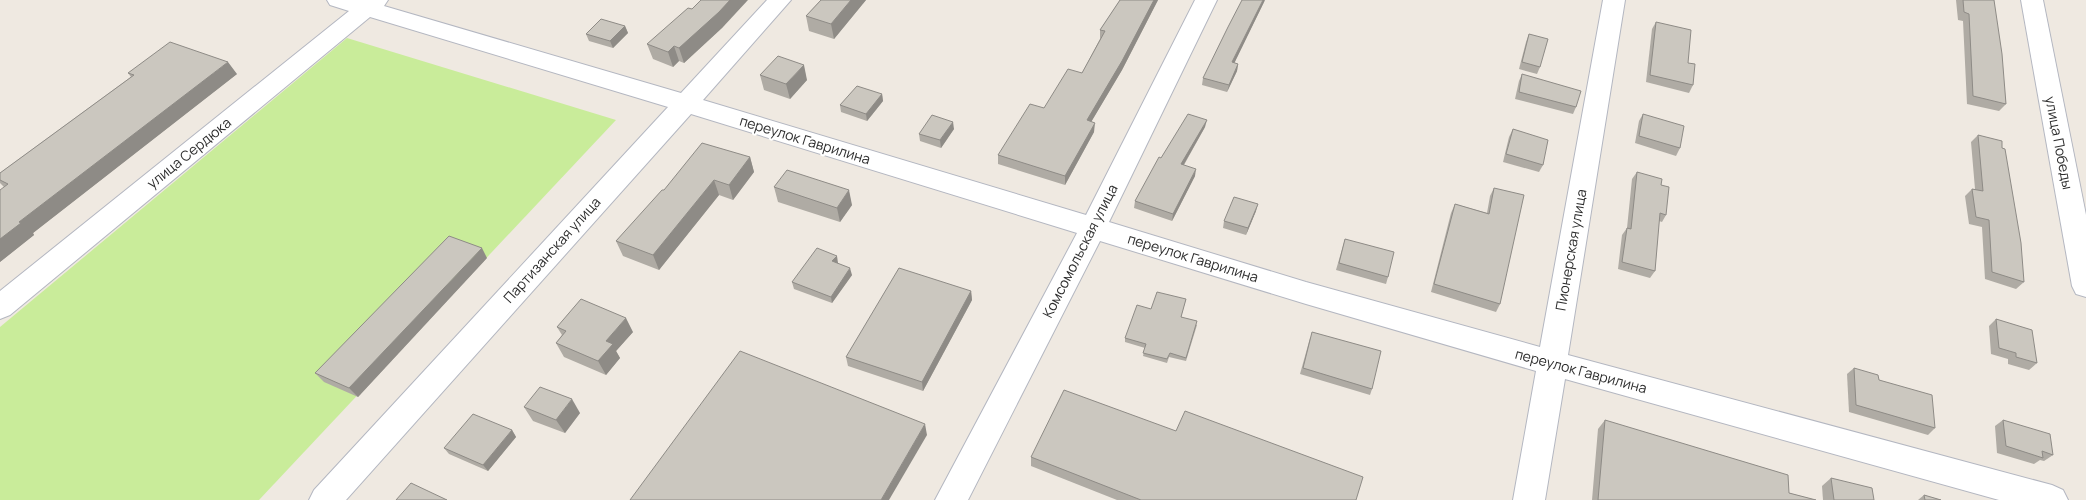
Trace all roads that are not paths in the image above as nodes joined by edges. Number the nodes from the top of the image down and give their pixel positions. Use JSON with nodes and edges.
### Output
{"nodes":[{"id":1,"x":338,"y":0,"type":"edge"},
{"id":2,"x":780,"y":0,"type":"edge"},
{"id":3,"x":1206,"y":0,"type":"edge"},
{"id":4,"x":1614,"y":0,"type":"edge"},
{"id":5,"x":2032,"y":0,"type":"edge"},
{"id":6,"x":372,"y":4,"type":"edge"},
{"id":7,"x":686,"y":104,"type":"junction"},
{"id":8,"x":1093,"y":227,"type":"junction"},
{"id":9,"x":2086,"y":286,"type":"edge"},
{"id":10,"x":0,"y":307,"type":"edge"},
{"id":11,"x":1551,"y":363,"type":"junction"},
{"id":12,"x":325,"y":500,"type":"edge"},
{"id":13,"x":950,"y":500,"type":"edge"},
{"id":14,"x":1528,"y":500,"type":"edge"},
{"id":15,"x":2052,"y":500,"type":"edge"}],
"edges":[{"from":1,"to":6,"type":"street","name":"переулок Гаврилина"},
{"from":2,"to":7,"type":"street","name":"Партизанская улица"},
{"from":3,"to":8,"type":"street","name":"Комсомольская улица"},
{"from":4,"to":11,"type":"street","name":"Пионерская улица"},
{"from":5,"to":9,"type":"street","name":"улица Победы"},
{"from":6,"to":7,"type":"street","name":"переулок Гаврилина"},
{"from":6,"to":10,"type":"street","name":"улица Сердюка"},
{"from":7,"to":8,"type":"street","name":"переулок Гаврилина"},
{"from":7,"to":12,"type":"street","name":"Партизанская улица"},
{"from":8,"to":11,"type":"street","name":"переулок Гаврилина"},
{"from":8,"to":13,"type":"street","name":"Комсомольская улица"},
{"from":11,"to":14,"type":"street","name":"Пионерская улица"},
{"from":11,"to":15,"type":"street","name":"переулок Гаврилина"}]}
